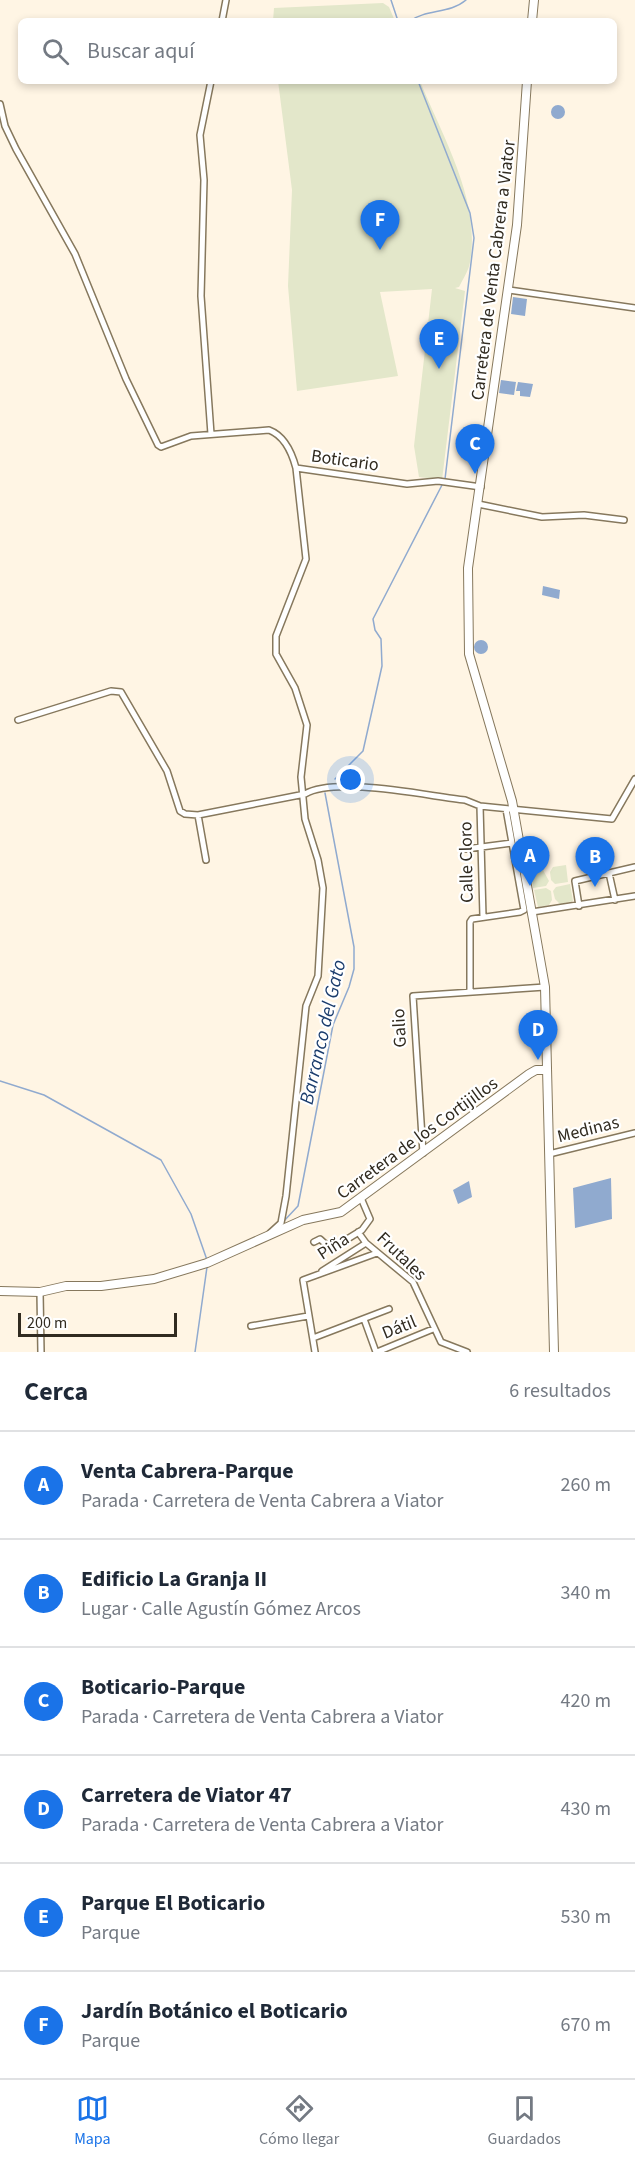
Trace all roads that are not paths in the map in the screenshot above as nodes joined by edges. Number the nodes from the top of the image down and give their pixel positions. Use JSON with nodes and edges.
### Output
{"nodes":[{"id":1,"x":226,"y":0,"type":"edge"},
{"id":2,"x":534,"y":0,"type":"edge"},
{"id":3,"x":223,"y":18,"type":"edge"},
{"id":4,"x":532,"y":18,"type":"edge"},
{"id":5,"x":209,"y":84,"type":"edge"},
{"id":6,"x":527,"y":84,"type":"edge"},
{"id":7,"x":0,"y":104,"type":"edge"},
{"id":8,"x":508,"y":290,"type":"junction"},
{"id":9,"x":635,"y":308,"type":"edge"},
{"id":10,"x":211,"y":434,"type":"junction"},
{"id":11,"x":296,"y":468,"type":"junction"},
{"id":12,"x":481,"y":487,"type":"junction"},
{"id":13,"x":478,"y":504,"type":"junction"},
{"id":14,"x":624,"y":520,"type":"dead end"},
{"id":15,"x":18,"y":720,"type":"dead end"},
{"id":16,"x":635,"y":779,"type":"edge"},
{"id":17,"x":304,"y":794,"type":"junction"},
{"id":18,"x":480,"y":806,"type":"junction"},
{"id":19,"x":510,"y":809,"type":"junction"},
{"id":20,"x":198,"y":815,"type":"junction"},
{"id":21,"x":512,"y":843,"type":"junction"},
{"id":22,"x":480,"y":847,"type":"junction"},
{"id":23,"x":466,"y":849,"type":"dead end"},
{"id":24,"x":206,"y":860,"type":"dead end"},
{"id":25,"x":635,"y":867,"type":"edge"},
{"id":26,"x":609,"y":873,"type":"junction"},
{"id":27,"x":635,"y":896,"type":"edge"},
{"id":28,"x":615,"y":900,"type":"junction"},
{"id":29,"x":579,"y":906,"type":"junction"},
{"id":30,"x":532,"y":912,"type":"junction"},
{"id":31,"x":483,"y":917,"type":"junction"},
{"id":32,"x":545,"y":987,"type":"junction"},
{"id":33,"x":470,"y":992,"type":"junction"},
{"id":34,"x":547,"y":1070,"type":"junction"},
{"id":35,"x":635,"y":1132,"type":"edge"},
{"id":36,"x":423,"y":1153,"type":"junction"},
{"id":37,"x":549,"y":1154,"type":"junction"},
{"id":38,"x":361,"y":1198,"type":"junction"},
{"id":39,"x":358,"y":1232,"type":"junction"},
{"id":40,"x":267,"y":1236,"type":"junction"},
{"id":41,"x":314,"y":1242,"type":"dead end"},
{"id":42,"x":366,"y":1243,"type":"junction"},
{"id":43,"x":377,"y":1252,"type":"junction"},
{"id":44,"x":316,"y":1275,"type":"junction"},
{"id":45,"x":0,"y":1290,"type":"edge"},
{"id":46,"x":40,"y":1292,"type":"junction"},
{"id":47,"x":389,"y":1310,"type":"dead end"},
{"id":48,"x":308,"y":1316,"type":"junction"},
{"id":49,"x":364,"y":1319,"type":"junction"},
{"id":50,"x":251,"y":1326,"type":"dead end"},
{"id":51,"x":433,"y":1329,"type":"junction"},
{"id":52,"x":313,"y":1338,"type":"junction"},
{"id":53,"x":42,"y":1352,"type":"edge"},
{"id":54,"x":315,"y":1352,"type":"edge"},
{"id":55,"x":377,"y":1352,"type":"edge"},
{"id":56,"x":467,"y":1352,"type":"edge"},
{"id":57,"x":554,"y":1352,"type":"edge"}],
"edges":[{"from":1,"to":3,"type":"street"},
{"from":2,"to":4,"type":"street"},
{"from":5,"to":10,"type":"street"},
{"from":6,"to":8,"type":"street","name":"Carretera de Venta Cabrera a Viator"},
{"from":7,"to":10,"type":"street","name":"Boticario"},
{"from":8,"to":9,"type":"street"},
{"from":8,"to":12,"type":"street","name":"Carretera de Venta Cabrera a Viator"},
{"from":10,"to":11,"type":"street","name":"Boticario"},
{"from":11,"to":12,"type":"street","name":"Boticario"},
{"from":11,"to":17,"type":"street"},
{"from":12,"to":13,"type":"street","name":"Carretera de Venta Cabrera a Viator"},
{"from":13,"to":14,"type":"street"},
{"from":13,"to":19,"type":"street","name":"Carretera de Venta Cabrera a Viator"},
{"from":15,"to":20,"type":"street"},
{"from":16,"to":19,"type":"street"},
{"from":17,"to":18,"type":"street"},
{"from":17,"to":20,"type":"street"},
{"from":17,"to":40,"type":"street"},
{"from":18,"to":19,"type":"street"},
{"from":18,"to":22,"type":"street","name":"Calle Cloro"},
{"from":19,"to":21,"type":"street"},
{"from":19,"to":30,"type":"street","name":"Carretera de Venta Cabrera a Viator"},
{"from":20,"to":24,"type":"street"},
{"from":21,"to":22,"type":"street"},
{"from":21,"to":31,"type":"street"},
{"from":22,"to":23,"type":"street"},
{"from":22,"to":31,"type":"street","name":"Calle Cloro"},
{"from":25,"to":26,"type":"street"},
{"from":26,"to":28,"type":"street"},
{"from":26,"to":29,"type":"street"},
{"from":27,"to":28,"type":"street"},
{"from":28,"to":29,"type":"street"},
{"from":29,"to":30,"type":"street"},
{"from":30,"to":32,"type":"street","name":"Carretera de Venta Cabrera a Viator"},
{"from":31,"to":33,"type":"street"},
{"from":32,"to":33,"type":"street","name":"Galio"},
{"from":32,"to":34,"type":"street","name":"Carretera de Venta Cabrera a Viator"},
{"from":33,"to":36,"type":"street","name":"Galio"},
{"from":34,"to":36,"type":"street","name":"Carretera de los Cortijillos"},
{"from":34,"to":37,"type":"street","name":"Carretera de Venta Cabrera a Viator"},
{"from":35,"to":37,"type":"street","name":"Medinas"},
{"from":36,"to":38,"type":"street","name":"Carretera de los Cortijillos"},
{"from":37,"to":57,"type":"street","name":"Carretera de Venta Cabrera a Viator"},
{"from":38,"to":39,"type":"street"},
{"from":38,"to":40,"type":"street","name":"Carretera de los Cortijillos"},
{"from":39,"to":41,"type":"street"},
{"from":39,"to":42,"type":"street","name":"Frutales"},
{"from":40,"to":46,"type":"street","name":"Carretera de los Cortijillos"},
{"from":42,"to":43,"type":"street","name":"Frutales"},
{"from":42,"to":44,"type":"street","name":"Piña"},
{"from":43,"to":44,"type":"street"},
{"from":43,"to":51,"type":"street","name":"Frutales"},
{"from":44,"to":48,"type":"street"},
{"from":45,"to":46,"type":"street","name":"Carretera de los Cortijillos"},
{"from":46,"to":53,"type":"street"},
{"from":47,"to":49,"type":"street"},
{"from":48,"to":50,"type":"street"},
{"from":48,"to":52,"type":"street"},
{"from":49,"to":52,"type":"street"},
{"from":49,"to":55,"type":"street"},
{"from":51,"to":55,"type":"street","name":"Dátil"},
{"from":51,"to":56,"type":"street","name":"Frutales"},
{"from":52,"to":54,"type":"street"}]}
